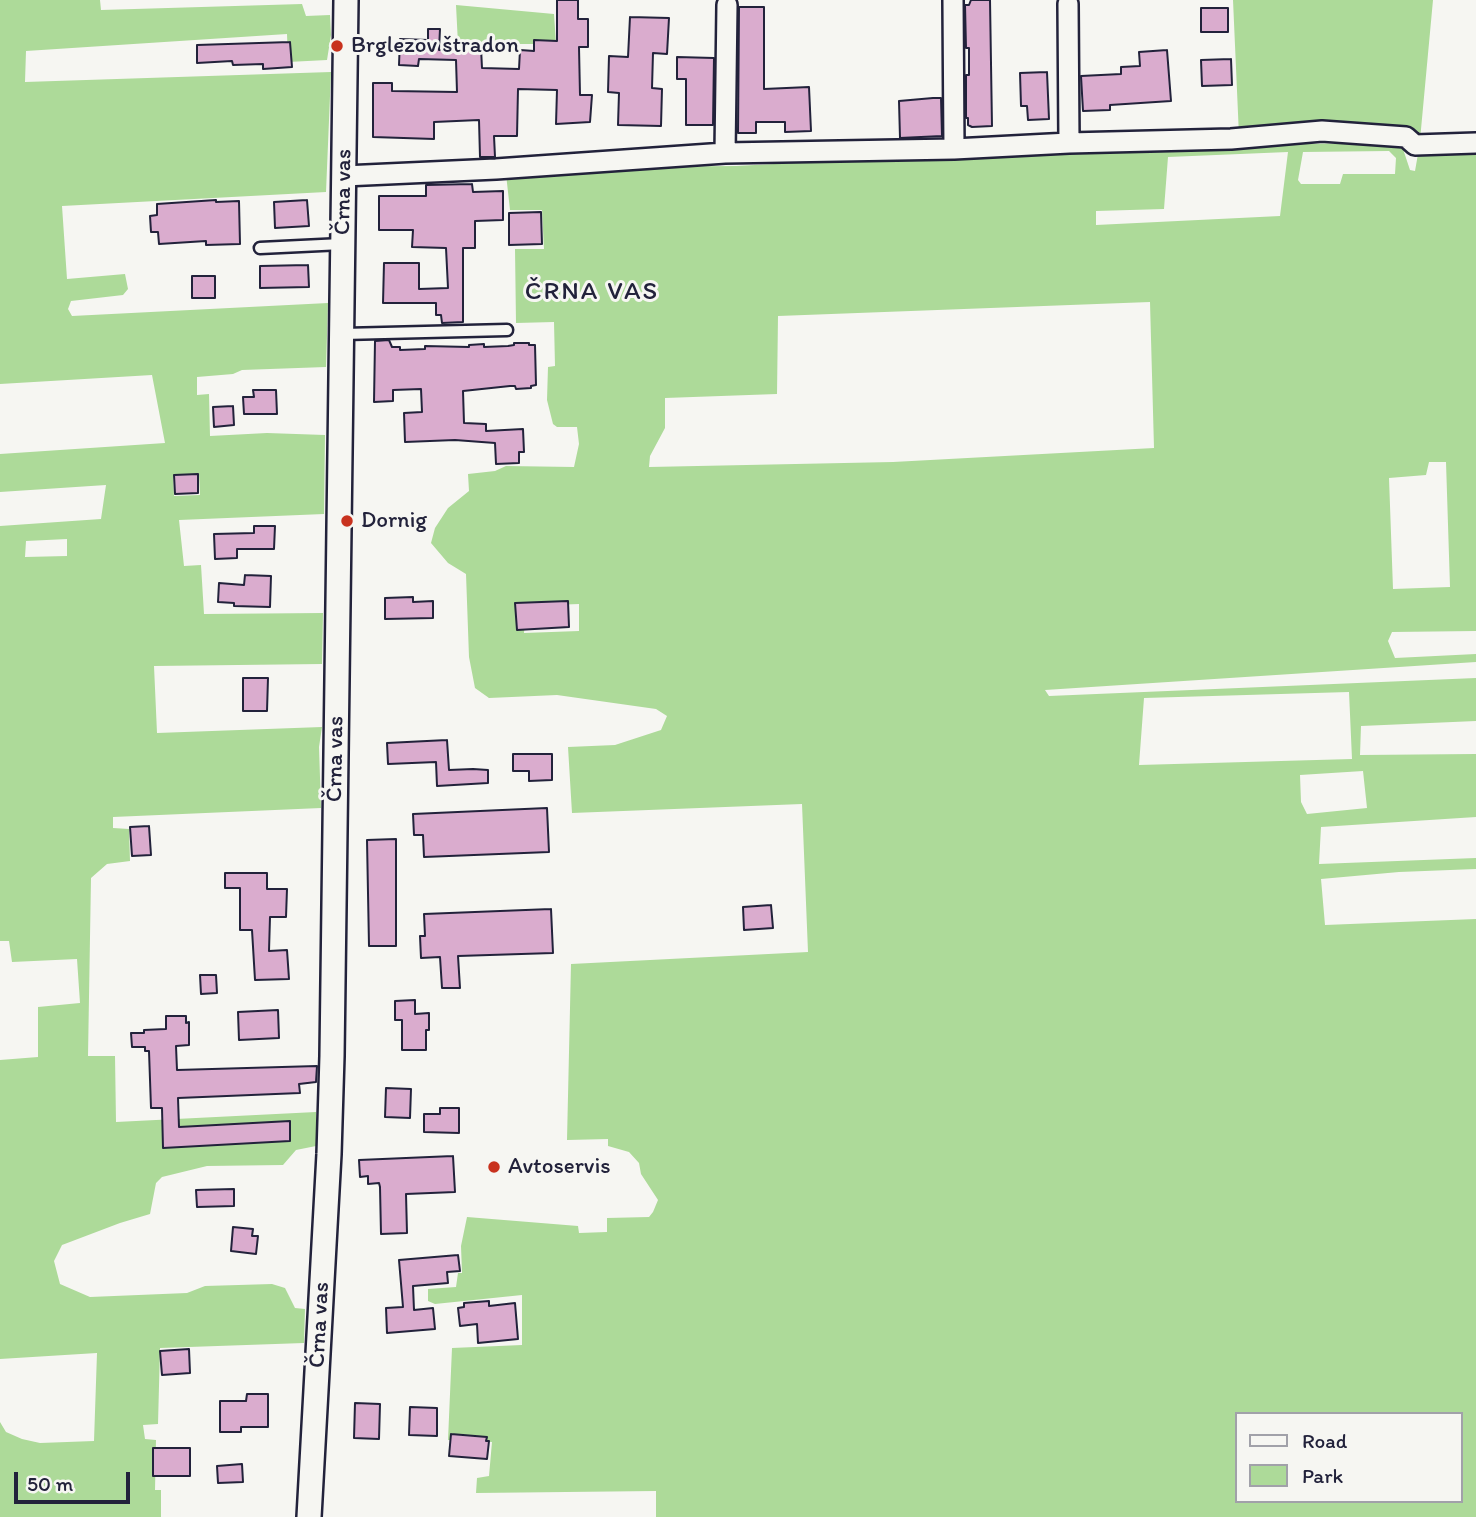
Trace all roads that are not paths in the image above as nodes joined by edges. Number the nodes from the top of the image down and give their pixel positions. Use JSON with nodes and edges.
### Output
{"nodes":[{"id":1,"x":346,"y":0,"type":"edge"},
{"id":2,"x":953,"y":0,"type":"edge"},
{"id":3,"x":1068,"y":4,"type":"dead end"},
{"id":4,"x":727,"y":5,"type":"dead end"},
{"id":5,"x":1069,"y":143,"type":"junction"},
{"id":6,"x":1476,"y":143,"type":"edge"},
{"id":7,"x":954,"y":149,"type":"junction"},
{"id":8,"x":725,"y":153,"type":"junction"},
{"id":9,"x":344,"y":176,"type":"junction"},
{"id":10,"x":343,"y":244,"type":"junction"},
{"id":11,"x":260,"y":248,"type":"dead end"},
{"id":12,"x":508,"y":330,"type":"dead end"},
{"id":13,"x":342,"y":334,"type":"junction"},
{"id":14,"x":309,"y":1517,"type":"edge"}],
"edges":[{"from":1,"to":9,"type":"street","name":"Črna vas"},
{"from":2,"to":7,"type":"street"},
{"from":3,"to":5,"type":"street"},
{"from":4,"to":8,"type":"street"},
{"from":5,"to":6,"type":"street"},
{"from":5,"to":7,"type":"street"},
{"from":7,"to":8,"type":"street"},
{"from":8,"to":9,"type":"street"},
{"from":9,"to":10,"type":"street","name":"Črna vas"},
{"from":10,"to":11,"type":"lane"},
{"from":10,"to":13,"type":"street","name":"Črna vas"},
{"from":12,"to":13,"type":"lane"},
{"from":13,"to":14,"type":"street","name":"Črna vas"}]}
